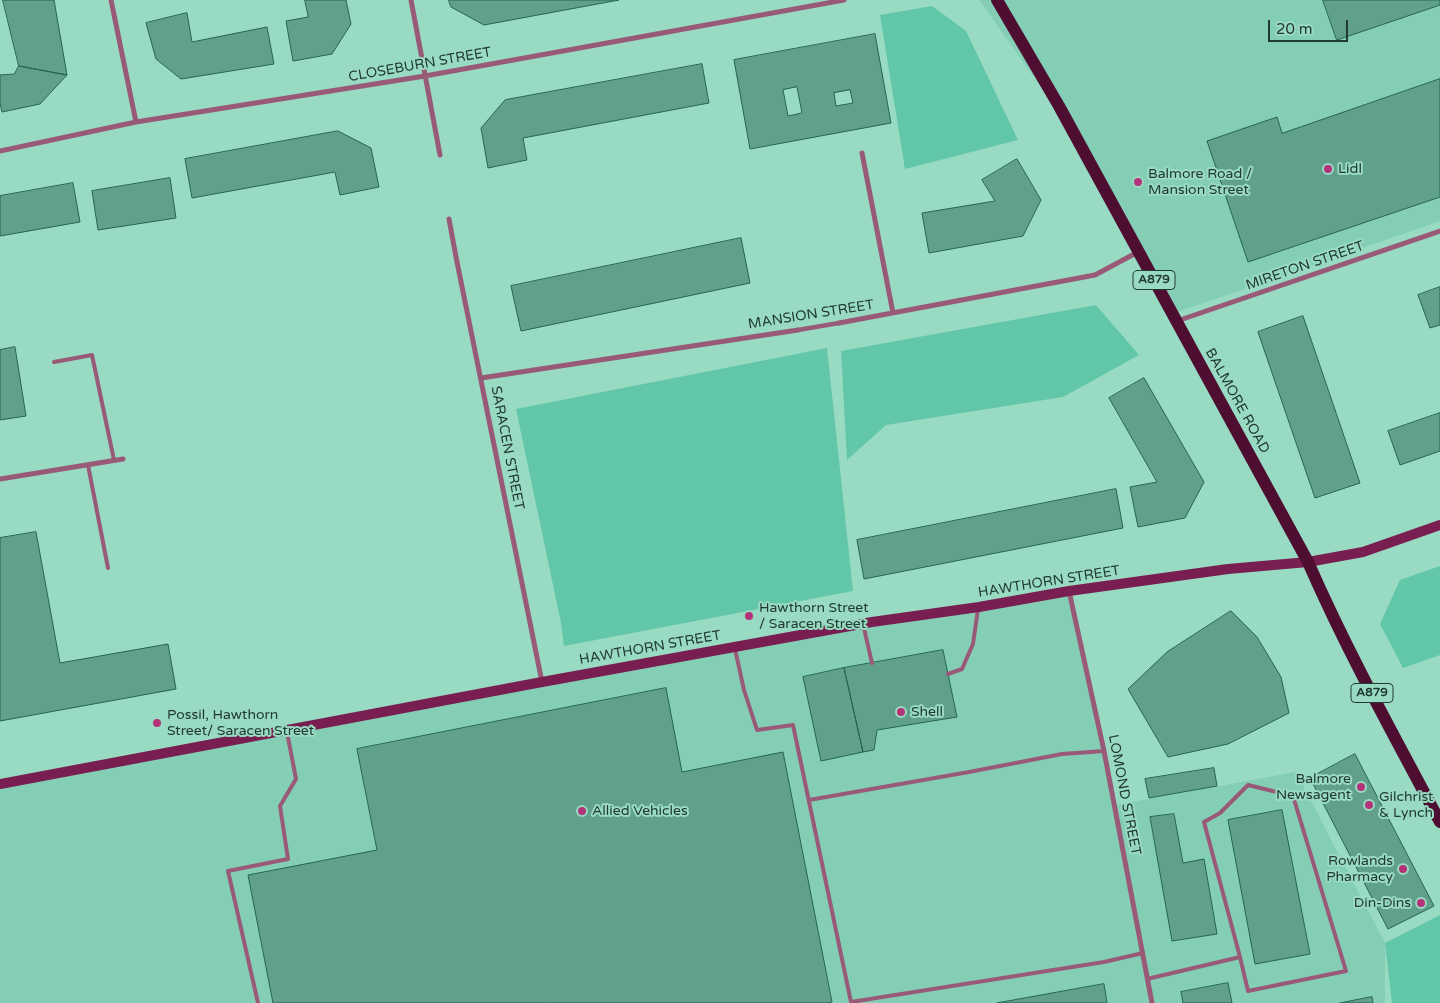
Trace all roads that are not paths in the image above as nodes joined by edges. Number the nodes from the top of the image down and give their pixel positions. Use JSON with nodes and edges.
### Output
{"nodes":[{"id":1,"x":111,"y":0,"type":"edge"},
{"id":2,"x":411,"y":0,"type":"edge"},
{"id":3,"x":844,"y":0,"type":"edge"},
{"id":4,"x":997,"y":0,"type":"edge"},
{"id":5,"x":425,"y":76,"type":"junction"},
{"id":6,"x":136,"y":122,"type":"junction"},
{"id":7,"x":0,"y":150,"type":"edge"},
{"id":8,"x":862,"y":153,"type":"dead end"},
{"id":9,"x":440,"y":155,"type":"dead end"},
{"id":10,"x":449,"y":219,"type":"dead end"},
{"id":11,"x":1440,"y":232,"type":"edge"},
{"id":12,"x":1138,"y":252,"type":"junction"},
{"id":13,"x":893,"y":313,"type":"junction"},
{"id":14,"x":1177,"y":321,"type":"junction"},
{"id":15,"x":839,"y":323,"type":"joint"},
{"id":16,"x":798,"y":330,"type":"joint"},
{"id":17,"x":54,"y":362,"type":"dead end"},
{"id":18,"x":481,"y":378,"type":"junction"},
{"id":19,"x":123,"y":459,"type":"dead end"},
{"id":20,"x":114,"y":460,"type":"junction"},
{"id":21,"x":88,"y":465,"type":"junction"},
{"id":22,"x":0,"y":479,"type":"edge"},
{"id":23,"x":1440,"y":525,"type":"edge"},
{"id":24,"x":1308,"y":562,"type":"junction"},
{"id":25,"x":108,"y":568,"type":"dead end"},
{"id":26,"x":1069,"y":591,"type":"junction"},
{"id":27,"x":979,"y":607,"type":"junction"},
{"id":28,"x":863,"y":624,"type":"junction"},
{"id":29,"x":735,"y":647,"type":"junction"},
{"id":30,"x":872,"y":663,"type":"dead end"},
{"id":31,"x":948,"y":674,"type":"dead end"},
{"id":32,"x":542,"y":682,"type":"junction"},
{"id":33,"x":286,"y":730,"type":"junction"},
{"id":34,"x":1104,"y":751,"type":"junction"},
{"id":35,"x":0,"y":784,"type":"edge"},
{"id":36,"x":809,"y":800,"type":"junction"},
{"id":37,"x":1440,"y":822,"type":"edge"},
{"id":38,"x":1142,"y":953,"type":"junction"},
{"id":39,"x":1240,"y":957,"type":"junction"},
{"id":40,"x":1147,"y":979,"type":"junction"},
{"id":41,"x":258,"y":1003,"type":"edge"},
{"id":42,"x":1152,"y":1003,"type":"edge"}],
"edges":[{"from":1,"to":6,"type":"street"},
{"from":2,"to":5,"type":"street"},
{"from":3,"to":5,"type":"street","name":"CLOSEBURN STREET"},
{"from":4,"to":12,"type":"main road","name":"BALMORE ROAD","number":"A879"},
{"from":5,"to":6,"type":"street","name":"CLOSEBURN STREET"},
{"from":5,"to":9,"type":"street"},
{"from":6,"to":7,"type":"street","name":"CLOSEBURN STREET"},
{"from":8,"to":13,"type":"street"},
{"from":10,"to":18,"type":"street","name":"SARACEN STREET"},
{"from":11,"to":14,"type":"street","name":"MIRETON STREET"},
{"from":12,"to":13,"type":"street","name":"MANSION STREET"},
{"from":12,"to":14,"type":"main road","name":"BALMORE ROAD","number":"A879"},
{"from":13,"to":15,"type":"street","name":"MANSION STREET"},
{"from":14,"to":24,"type":"main road","name":"BALMORE ROAD","number":"A879"},
{"from":15,"to":16,"type":"street","name":"MANSION STREET"},
{"from":16,"to":18,"type":"street","name":"MANSION STREET"},
{"from":17,"to":20,"type":"lane"},
{"from":18,"to":32,"type":"street","name":"SARACEN STREET"},
{"from":19,"to":20,"type":"street"},
{"from":20,"to":21,"type":"street"},
{"from":21,"to":22,"type":"street"},
{"from":21,"to":25,"type":"lane"},
{"from":23,"to":24,"type":"main road","name":"HAWTHORN STREET"},
{"from":24,"to":26,"type":"main road","name":"HAWTHORN STREET"},
{"from":24,"to":37,"type":"main road","name":"BALMORE ROAD","number":"A879"},
{"from":26,"to":27,"type":"main road","name":"HAWTHORN STREET"},
{"from":26,"to":34,"type":"street","name":"LOMOND STREET"},
{"from":27,"to":28,"type":"main road","name":"HAWTHORN STREET"},
{"from":27,"to":31,"type":"lane"},
{"from":28,"to":29,"type":"main road","name":"HAWTHORN STREET"},
{"from":28,"to":30,"type":"lane"},
{"from":29,"to":32,"type":"main road","name":"HAWTHORN STREET"},
{"from":29,"to":36,"type":"lane"},
{"from":32,"to":33,"type":"main road","name":"HAWTHORN STREET"},
{"from":33,"to":35,"type":"main road","name":"HAWTHORN STREET"},
{"from":33,"to":41,"type":"lane"},
{"from":34,"to":36,"type":"lane"},
{"from":34,"to":38,"type":"street","name":"LOMOND STREET"},
{"from":36,"to":38,"type":"lane"},
{"from":38,"to":40,"type":"street","name":"LOMOND STREET"},
{"from":39,"to":39,"type":"lane"},
{"from":39,"to":40,"type":"lane"},
{"from":40,"to":42,"type":"street","name":"LOMOND STREET"}]}
